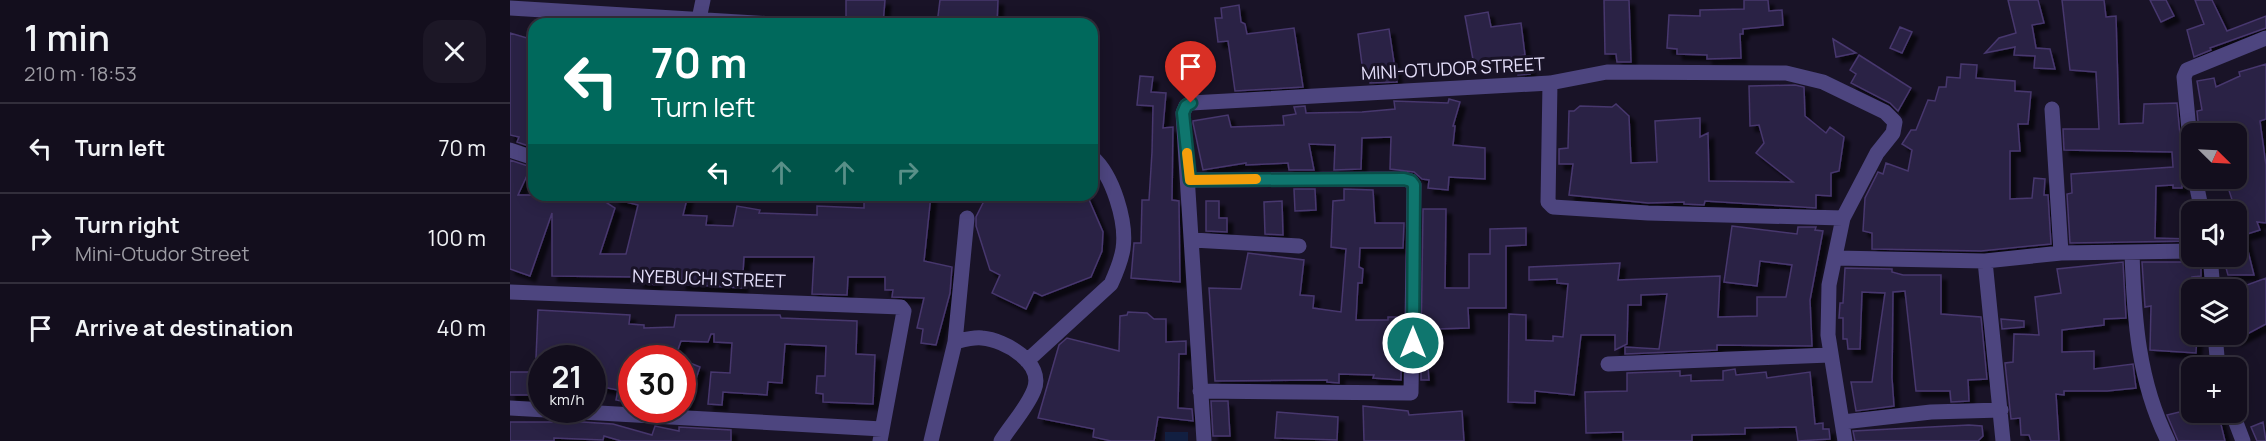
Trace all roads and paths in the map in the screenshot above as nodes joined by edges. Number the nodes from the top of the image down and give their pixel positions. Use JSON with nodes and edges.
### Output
{"nodes":[{"id":1,"x":703,"y":0,"type":"edge"},
{"id":2,"x":510,"y":8,"type":"edge"},
{"id":3,"x":682,"y":18,"type":"edge"},
{"id":4,"x":699,"y":18,"type":"edge"},
{"id":5,"x":2266,"y":38,"type":"edge"},
{"id":6,"x":1550,"y":83,"type":"junction"},
{"id":7,"x":2052,"y":109,"type":"dead end"},
{"id":8,"x":2188,"y":123,"type":"edge"},
{"id":9,"x":510,"y":150,"type":"edge"},
{"id":10,"x":528,"y":156,"type":"edge"},
{"id":11,"x":1098,"y":165,"type":"edge"},
{"id":12,"x":1190,"y":180,"type":"junction"},
{"id":13,"x":967,"y":218,"type":"dead end"},
{"id":14,"x":1843,"y":218,"type":"junction"},
{"id":15,"x":1193,"y":240,"type":"junction"},
{"id":16,"x":1299,"y":246,"type":"dead end"},
{"id":17,"x":2181,"y":251,"type":"edge"},
{"id":18,"x":2132,"y":252,"type":"junction"},
{"id":19,"x":2061,"y":253,"type":"junction"},
{"id":20,"x":1836,"y":258,"type":"junction"},
{"id":21,"x":1985,"y":261,"type":"junction"},
{"id":22,"x":510,"y":292,"type":"edge"},
{"id":23,"x":955,"y":342,"type":"junction"},
{"id":24,"x":1830,"y":355,"type":"junction"},
{"id":25,"x":1027,"y":361,"type":"junction"},
{"id":26,"x":1608,"y":364,"type":"dead end"},
{"id":27,"x":1200,"y":391,"type":"junction"},
{"id":28,"x":510,"y":408,"type":"edge"},
{"id":29,"x":2001,"y":410,"type":"junction"},
{"id":30,"x":1843,"y":422,"type":"junction"},
{"id":31,"x":2236,"y":423,"type":"edge"},
{"id":32,"x":881,"y":435,"type":"edge"},
{"id":33,"x":931,"y":441,"type":"edge"},
{"id":34,"x":1001,"y":441,"type":"edge"},
{"id":35,"x":1204,"y":441,"type":"edge"},
{"id":36,"x":1845,"y":441,"type":"edge"},
{"id":37,"x":2003,"y":441,"type":"edge"},
{"id":38,"x":2168,"y":441,"type":"edge"},
{"id":39,"x":2243,"y":441,"type":"edge"}],
"edges":[{"from":1,"to":4,"type":"street"},
{"from":2,"to":3,"type":"street"},
{"from":5,"to":8,"type":"street"},
{"from":6,"to":12,"type":"street","name":"MINI-OTUDOR STREET"},
{"from":6,"to":14,"type":"street"},
{"from":6,"to":14,"type":"street","name":"MINI-OTUDOR STREET"},
{"from":7,"to":19,"type":"street"},
{"from":9,"to":10,"type":"street"},
{"from":11,"to":25,"type":"street"},
{"from":12,"to":15,"type":"street","name":"MINI-OTUDOR STREET"},
{"from":12,"to":27,"type":"street"},
{"from":13,"to":23,"type":"street"},
{"from":14,"to":20,"type":"street","name":"MINI-OTUDOR STREET"},
{"from":15,"to":16,"type":"street"},
{"from":15,"to":27,"type":"street","name":"MINI-OTUDOR STREET"},
{"from":17,"to":18,"type":"street"},
{"from":18,"to":19,"type":"street"},
{"from":18,"to":38,"type":"street"},
{"from":19,"to":21,"type":"street"},
{"from":20,"to":21,"type":"street"},
{"from":20,"to":24,"type":"street","name":"MINI-OTUDOR STREET"},
{"from":21,"to":29,"type":"street"},
{"from":22,"to":32,"type":"street","name":"NYEBUCHI STREET"},
{"from":23,"to":25,"type":"street"},
{"from":23,"to":33,"type":"street"},
{"from":24,"to":26,"type":"street"},
{"from":24,"to":30,"type":"street","name":"MINI-OTUDOR STREET"},
{"from":25,"to":34,"type":"street"},
{"from":27,"to":35,"type":"street","name":"MINI-OTUDOR STREET"},
{"from":28,"to":32,"type":"street"},
{"from":29,"to":30,"type":"street"},
{"from":29,"to":37,"type":"street"},
{"from":30,"to":36,"type":"street","name":"MINI-OTUDOR STREET"},
{"from":31,"to":39,"type":"street"}]}
